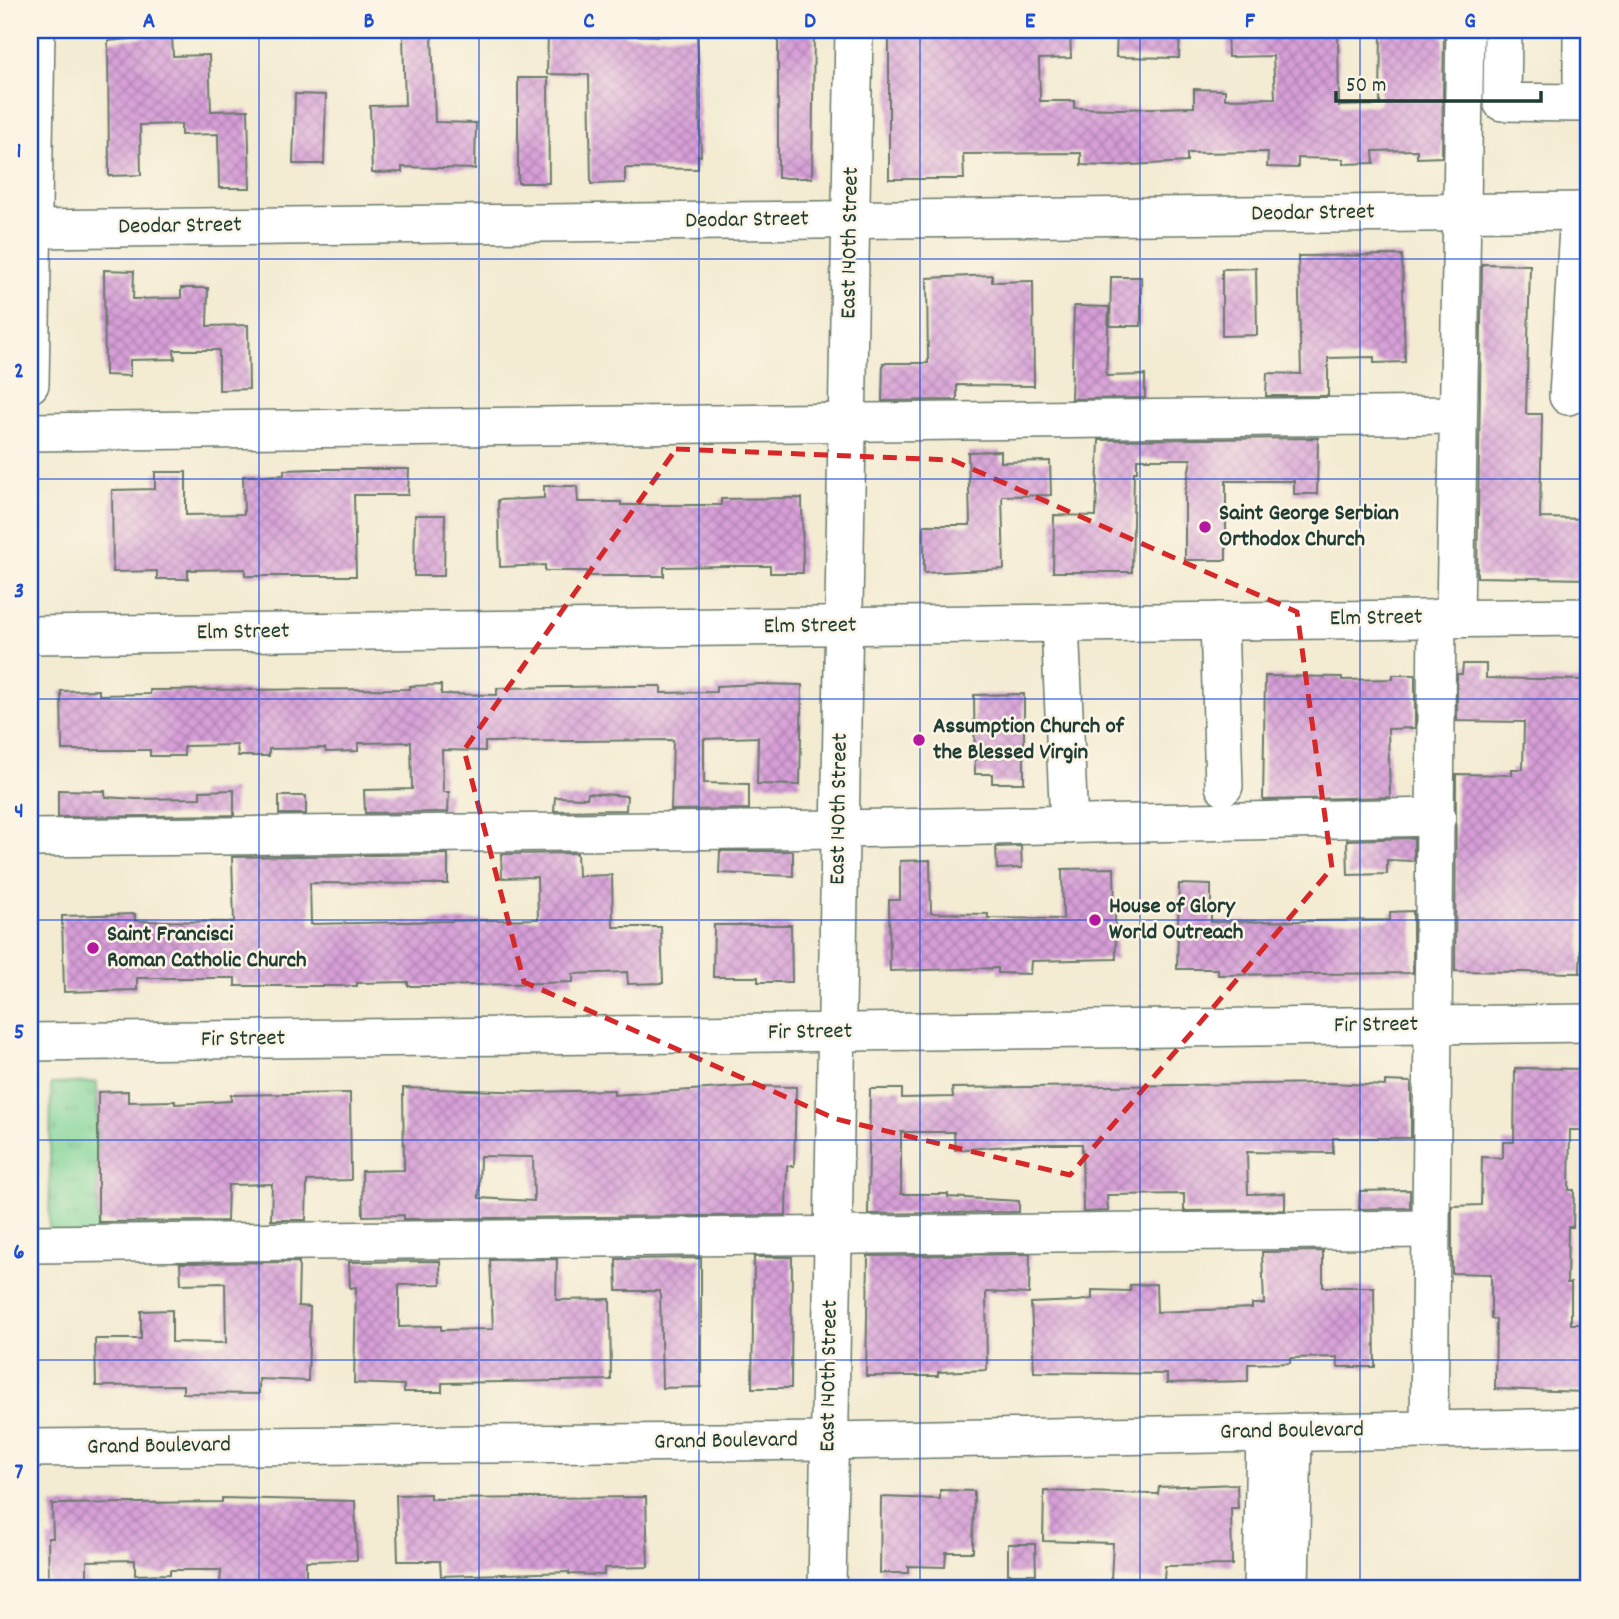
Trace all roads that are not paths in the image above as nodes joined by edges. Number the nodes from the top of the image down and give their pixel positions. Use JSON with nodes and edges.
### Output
{"nodes":[{"id":1,"x":36,"y":30,"type":"edge"},
{"id":2,"x":854,"y":30,"type":"edge"},
{"id":3,"x":1465,"y":30,"type":"edge"},
{"id":4,"x":1503,"y":30,"type":"edge"},
{"id":5,"x":1582,"y":30,"type":"edge"},
{"id":6,"x":1585,"y":71,"type":"edge"},
{"id":7,"x":1584,"y":211,"type":"edge"},
{"id":8,"x":1462,"y":212,"type":"junction"},
{"id":9,"x":851,"y":220,"type":"junction"},
{"id":10,"x":31,"y":229,"type":"edge"},
{"id":11,"x":30,"y":384,"type":"edge"},
{"id":12,"x":1568,"y":396,"type":"dead end"},
{"id":13,"x":1457,"y":415,"type":"junction"},
{"id":14,"x":847,"y":422,"type":"junction"},
{"id":15,"x":30,"y":432,"type":"edge"},
{"id":16,"x":1589,"y":617,"type":"edge"},
{"id":17,"x":1446,"y":618,"type":"junction"},
{"id":18,"x":1219,"y":621,"type":"junction"},
{"id":19,"x":1060,"y":624,"type":"junction"},
{"id":20,"x":844,"y":627,"type":"junction"},
{"id":21,"x":30,"y":635,"type":"edge"},
{"id":22,"x":1224,"y":786,"type":"dead end"},
{"id":23,"x":1437,"y":817,"type":"junction"},
{"id":24,"x":1069,"y":825,"type":"junction"},
{"id":25,"x":840,"y":830,"type":"junction"},
{"id":26,"x":30,"y":838,"type":"edge"},
{"id":27,"x":1589,"y":1023,"type":"edge"},
{"id":28,"x":1433,"y":1025,"type":"junction"},
{"id":29,"x":836,"y":1033,"type":"junction"},
{"id":30,"x":30,"y":1042,"type":"edge"},
{"id":31,"x":1430,"y":1229,"type":"junction"},
{"id":32,"x":833,"y":1237,"type":"junction"},
{"id":33,"x":30,"y":1244,"type":"edge"},
{"id":34,"x":1589,"y":1427,"type":"edge"},
{"id":35,"x":1429,"y":1430,"type":"junction"},
{"id":36,"x":1279,"y":1433,"type":"junction"},
{"id":37,"x":829,"y":1441,"type":"junction"},
{"id":38,"x":30,"y":1448,"type":"edge"},
{"id":39,"x":827,"y":1589,"type":"edge"},
{"id":40,"x":1262,"y":1589,"type":"edge"},
{"id":41,"x":1290,"y":1589,"type":"edge"}],
"edges":[{"from":1,"to":10,"type":"street"},
{"from":2,"to":9,"type":"street","name":"East 140th Street"},
{"from":3,"to":8,"type":"street"},
{"from":4,"to":6,"type":"street"},
{"from":5,"to":6,"type":"street"},
{"from":7,"to":8,"type":"street","name":"Deodar Street"},
{"from":7,"to":12,"type":"street"},
{"from":8,"to":9,"type":"street","name":"Deodar Street"},
{"from":8,"to":13,"type":"street"},
{"from":9,"to":10,"type":"street","name":"Deodar Street"},
{"from":9,"to":14,"type":"street","name":"East 140th Street"},
{"from":10,"to":11,"type":"street"},
{"from":13,"to":14,"type":"street"},
{"from":13,"to":17,"type":"street"},
{"from":14,"to":15,"type":"street"},
{"from":14,"to":20,"type":"street","name":"East 140th Street"},
{"from":16,"to":17,"type":"street","name":"Elm Street"},
{"from":17,"to":18,"type":"street","name":"Elm Street"},
{"from":17,"to":23,"type":"street"},
{"from":18,"to":19,"type":"street","name":"Elm Street"},
{"from":18,"to":22,"type":"street"},
{"from":19,"to":20,"type":"street","name":"Elm Street"},
{"from":19,"to":24,"type":"street"},
{"from":20,"to":21,"type":"street","name":"Elm Street"},
{"from":20,"to":25,"type":"street","name":"East 140th Street"},
{"from":23,"to":24,"type":"street"},
{"from":23,"to":28,"type":"street"},
{"from":24,"to":25,"type":"street"},
{"from":25,"to":26,"type":"street"},
{"from":25,"to":29,"type":"street","name":"East 140th Street"},
{"from":27,"to":28,"type":"street","name":"Fir Street"},
{"from":28,"to":29,"type":"street","name":"Fir Street"},
{"from":28,"to":31,"type":"street"},
{"from":29,"to":30,"type":"street","name":"Fir Street"},
{"from":29,"to":32,"type":"street","name":"East 140th Street"},
{"from":31,"to":32,"type":"street"},
{"from":31,"to":35,"type":"street"},
{"from":32,"to":33,"type":"street"},
{"from":32,"to":37,"type":"street","name":"East 140th Street"},
{"from":34,"to":35,"type":"street","name":"Grand Boulevard"},
{"from":35,"to":36,"type":"street","name":"Grand Boulevard"},
{"from":36,"to":37,"type":"street","name":"Grand Boulevard"},
{"from":36,"to":40,"type":"street"},
{"from":36,"to":41,"type":"street"},
{"from":37,"to":38,"type":"street","name":"Grand Boulevard"},
{"from":37,"to":39,"type":"street","name":"East 140th Street"}]}
